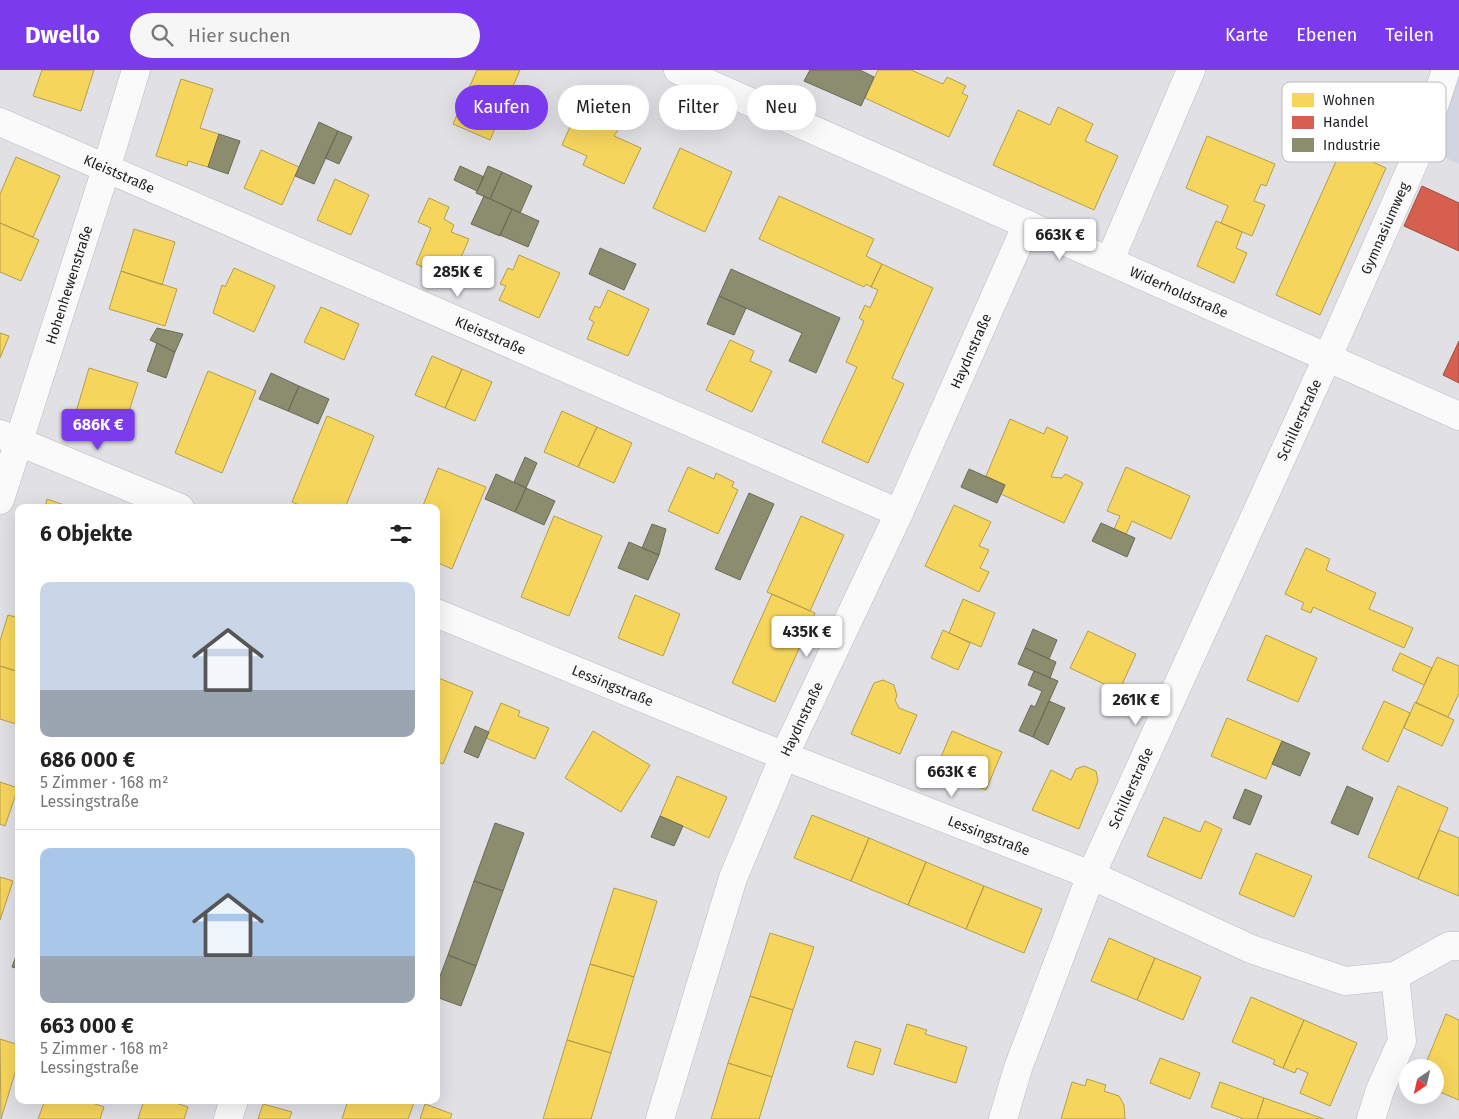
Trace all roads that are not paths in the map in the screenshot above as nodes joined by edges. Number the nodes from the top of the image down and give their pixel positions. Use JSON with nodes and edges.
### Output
{"nodes":[{"id":1,"x":136,"y":70,"type":"edge"},
{"id":2,"x":678,"y":70,"type":"edge"},
{"id":3,"x":1191,"y":70,"type":"edge"},
{"id":4,"x":1446,"y":70,"type":"edge"},
{"id":5,"x":1442,"y":82,"type":"edge"},
{"id":6,"x":0,"y":122,"type":"edge"},
{"id":7,"x":1414,"y":162,"type":"edge"},
{"id":8,"x":106,"y":169,"type":"junction"},
{"id":9,"x":1027,"y":224,"type":"junction"},
{"id":10,"x":1110,"y":260,"type":"junction"},
{"id":11,"x":1328,"y":357,"type":"junction"},
{"id":12,"x":1459,"y":416,"type":"edge"},
{"id":13,"x":10,"y":438,"type":"edge"},
{"id":14,"x":0,"y":500,"type":"edge"},
{"id":15,"x":170,"y":504,"type":"edge"},
{"id":16,"x":899,"y":513,"type":"junction"},
{"id":17,"x":440,"y":614,"type":"edge"},
{"id":18,"x":784,"y":756,"type":"junction"},
{"id":19,"x":1091,"y":875,"type":"junction"},
{"id":20,"x":1459,"y":946,"type":"edge"},
{"id":21,"x":1395,"y":976,"type":"junction"},
{"id":22,"x":233,"y":1104,"type":"edge"},
{"id":23,"x":228,"y":1119,"type":"edge"},
{"id":24,"x":660,"y":1119,"type":"edge"},
{"id":25,"x":1003,"y":1119,"type":"edge"},
{"id":26,"x":1370,"y":1119,"type":"edge"}],
"edges":[{"from":1,"to":8,"type":"street","name":"Hohenhewenstraße"},
{"from":2,"to":9,"type":"street","name":"Widerholdstraße"},
{"from":3,"to":10,"type":"street"},
{"from":4,"to":5,"type":"street","name":"Gymnasiumweg"},
{"from":6,"to":8,"type":"street","name":"Kleiststraße"},
{"from":7,"to":11,"type":"street","name":"Gymnasiumweg"},
{"from":8,"to":13,"type":"street","name":"Hohenhewenstraße"},
{"from":8,"to":16,"type":"street","name":"Kleiststraße"},
{"from":9,"to":10,"type":"street","name":"Widerholdstraße"},
{"from":9,"to":16,"type":"street","name":"Haydnstraße"},
{"from":10,"to":11,"type":"street","name":"Widerholdstraße"},
{"from":11,"to":12,"type":"street","name":"Widerholdstraße"},
{"from":11,"to":19,"type":"street","name":"Schillerstraße"},
{"from":13,"to":14,"type":"street","name":"Hohenhewenstraße"},
{"from":13,"to":15,"type":"street"},
{"from":16,"to":18,"type":"street","name":"Haydnstraße"},
{"from":17,"to":18,"type":"street","name":"Lessingstraße"},
{"from":18,"to":19,"type":"street","name":"Lessingstraße"},
{"from":18,"to":24,"type":"street","name":"Haydnstraße"},
{"from":19,"to":21,"type":"street","name":"Lessingstraße"},
{"from":19,"to":25,"type":"street","name":"Schillerstraße"},
{"from":20,"to":21,"type":"street","name":"Lessingstraße"},
{"from":21,"to":26,"type":"street"},
{"from":22,"to":23,"type":"street"}]}
